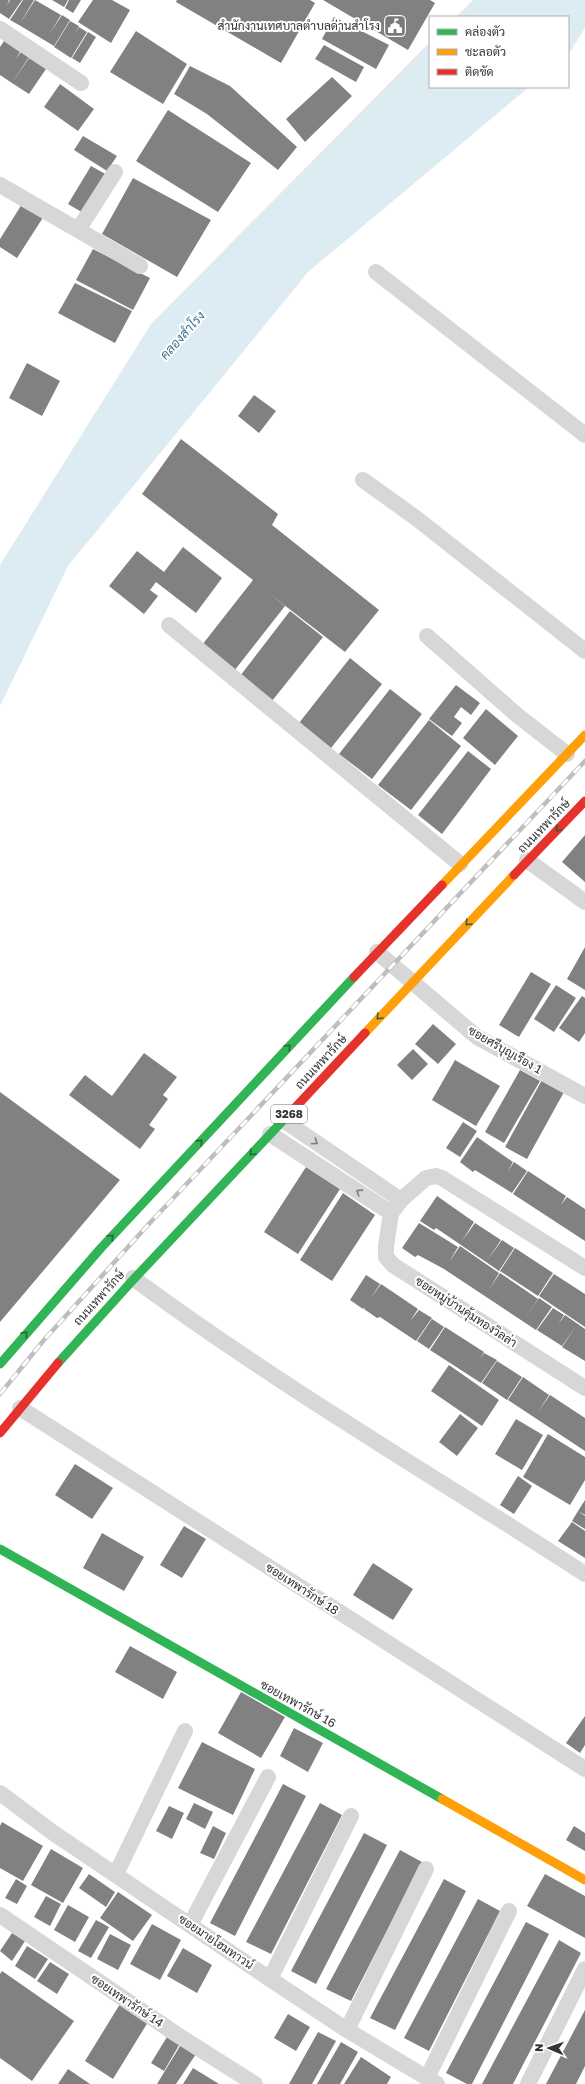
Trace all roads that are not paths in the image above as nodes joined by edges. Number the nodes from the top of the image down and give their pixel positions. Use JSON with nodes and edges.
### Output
{"nodes":[{"id":1,"x":0,"y":29,"type":"edge"},
{"id":2,"x":80,"y":83,"type":"dead end"},
{"id":3,"x":115,"y":172,"type":"dead end"},
{"id":4,"x":0,"y":185,"type":"edge"},
{"id":5,"x":78,"y":230,"type":"junction"},
{"id":6,"x":140,"y":266,"type":"dead end"},
{"id":7,"x":376,"y":272,"type":"dead end"},
{"id":8,"x":585,"y":435,"type":"edge"},
{"id":9,"x":363,"y":480,"type":"dead end"},
{"id":10,"x":169,"y":625,"type":"dead end"},
{"id":11,"x":427,"y":636,"type":"dead end"},
{"id":12,"x":585,"y":651,"type":"edge"},
{"id":13,"x":585,"y":735,"type":"edge"},
{"id":14,"x":567,"y":754,"type":"junction"},
{"id":15,"x":585,"y":801,"type":"edge"},
{"id":16,"x":527,"y":860,"type":"junction"},
{"id":17,"x":460,"y":864,"type":"junction"},
{"id":18,"x":585,"y":902,"type":"edge"},
{"id":19,"x":377,"y":952,"type":"junction"},
{"id":20,"x":412,"y":981,"type":"junction"},
{"id":21,"x":585,"y":1096,"type":"edge"},
{"id":22,"x":283,"y":1120,"type":"junction"},
{"id":23,"x":270,"y":1134,"type":"junction"},
{"id":24,"x":401,"y":1200,"type":"junction"},
{"id":25,"x":391,"y":1214,"type":"junction"},
{"id":26,"x":585,"y":1268,"type":"edge"},
{"id":27,"x":133,"y":1278,"type":"junction"},
{"id":28,"x":0,"y":1364,"type":"edge"},
{"id":29,"x":585,"y":1388,"type":"edge"},
{"id":30,"x":20,"y":1408,"type":"junction"},
{"id":31,"x":0,"y":1433,"type":"edge"},
{"id":32,"x":0,"y":1549,"type":"edge"},
{"id":33,"x":585,"y":1574,"type":"edge"},
{"id":34,"x":185,"y":1731,"type":"dead end"},
{"id":35,"x":585,"y":1769,"type":"edge"},
{"id":36,"x":268,"y":1777,"type":"dead end"},
{"id":37,"x":0,"y":1793,"type":"edge"},
{"id":38,"x":351,"y":1816,"type":"dead end"},
{"id":39,"x":426,"y":1869,"type":"dead end"},
{"id":40,"x":116,"y":1874,"type":"junction"},
{"id":41,"x":585,"y":1880,"type":"edge"},
{"id":42,"x":509,"y":1911,"type":"dead end"},
{"id":43,"x":0,"y":1915,"type":"edge"},
{"id":44,"x":190,"y":1925,"type":"junction"},
{"id":45,"x":585,"y":1969,"type":"edge"},
{"id":46,"x":270,"y":1979,"type":"junction"},
{"id":47,"x":347,"y":2030,"type":"junction"},
{"id":48,"x":432,"y":2081,"type":"edge"},
{"id":49,"x":255,"y":2084,"type":"edge"},
{"id":50,"x":528,"y":2084,"type":"edge"}],
"edges":[{"from":1,"to":2,"type":"street"},
{"from":3,"to":5,"type":"street"},
{"from":4,"to":5,"type":"street"},
{"from":5,"to":6,"type":"street"},
{"from":7,"to":8,"type":"street"},
{"from":9,"to":12,"type":"street"},
{"from":10,"to":17,"type":"street"},
{"from":11,"to":14,"type":"street"},
{"from":13,"to":14,"type":"main road"},
{"from":14,"to":17,"type":"main road"},
{"from":15,"to":16,"type":"main road","name":"ถนนเทพารักษ์","number":"3268","one_way":true},
{"from":16,"to":18,"type":"street"},
{"from":16,"to":20,"type":"main road","name":"ถนนเทพารักษ์","number":"3268","one_way":true},
{"from":17,"to":19,"type":"main road"},
{"from":19,"to":20,"type":"street","name":"ซอยศรีบุญเรือง 1"},
{"from":28,"to":19,"type":"main road","one_way":true},
{"from":20,"to":21,"type":"street","name":"ซอยศรีบุญเรือง 1"},
{"from":20,"to":22,"type":"main road","name":"ถนนเทพารักษ์","number":"3268","one_way":true},
{"from":22,"to":23,"type":"main road","name":"ถนนเทพารักษ์","number":"3268"},
{"from":22,"to":24,"type":"street","one_way":true},
{"from":25,"to":23,"type":"street","one_way":true},
{"from":23,"to":27,"type":"main road","name":"ถนนเทพารักษ์","number":"3268","one_way":true},
{"from":24,"to":25,"type":"street","name":"ซอยหมู่บ้านคุ้มทองวิลล่า"},
{"from":24,"to":26,"type":"street","name":"ซอยหมู่บ้านคุ้มทองวิลล่า"},
{"from":25,"to":29,"type":"street","name":"ซอยหมู่บ้านคุ้มทองวิลล่า"},
{"from":27,"to":30,"type":"main road","name":"ถนนเทพารักษ์","number":"3268"},
{"from":27,"to":33,"type":"street"},
{"from":30,"to":31,"type":"main road","name":"ถนนเทพารักษ์","number":"3268"},
{"from":30,"to":35,"type":"street","name":"ซอยเทพารักษ์ 18"},
{"from":32,"to":41,"type":"main road","name":"ซอยเทพารักษ์ 16"},
{"from":34,"to":40,"type":"street"},
{"from":36,"to":44,"type":"street"},
{"from":37,"to":40,"type":"street","name":"ซอยมายโฮมทาวน์"},
{"from":38,"to":46,"type":"street"},
{"from":39,"to":47,"type":"street"},
{"from":40,"to":44,"type":"street","name":"ซอยมายโฮมทาวน์"},
{"from":42,"to":48,"type":"street"},
{"from":43,"to":49,"type":"street","name":"ซอยเทพารักษ์ 14"},
{"from":44,"to":46,"type":"street","name":"ซอยมายโฮมทาวน์"},
{"from":45,"to":50,"type":"street"},
{"from":46,"to":47,"type":"street","name":"ซอยมายโฮมทาวน์"},
{"from":47,"to":48,"type":"street","name":"ซอยมายโฮมทาวน์"}]}
